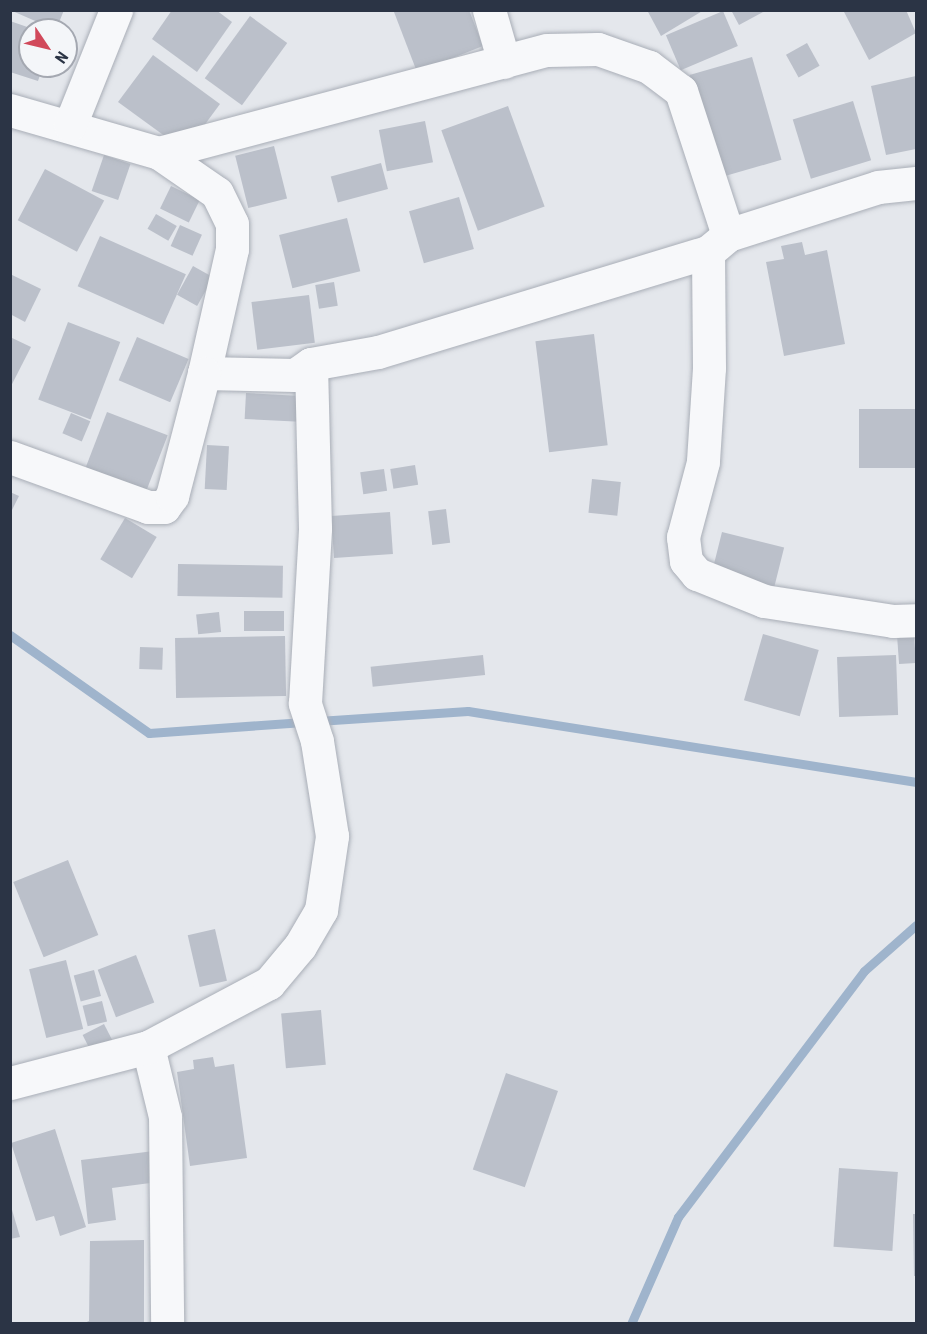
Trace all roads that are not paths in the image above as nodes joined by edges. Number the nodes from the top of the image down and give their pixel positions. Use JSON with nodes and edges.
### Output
{"nodes":[{"id":1,"x":116,"y":10,"type":"edge"},
{"id":2,"x":489,"y":10,"type":"edge"},
{"id":3,"x":504,"y":62,"type":"junction"},
{"id":4,"x":10,"y":110,"type":"edge"},
{"id":5,"x":70,"y":125,"type":"junction"},
{"id":6,"x":159,"y":153,"type":"junction"},
{"id":7,"x":916,"y":183,"type":"edge"},
{"id":8,"x":718,"y":243,"type":"junction"},
{"id":9,"x":311,"y":364,"type":"junction"},
{"id":10,"x":204,"y":373,"type":"junction"},
{"id":11,"x":10,"y":458,"type":"edge"},
{"id":12,"x":916,"y":620,"type":"edge"},
{"id":13,"x":148,"y":1047,"type":"junction"},
{"id":14,"x":10,"y":1083,"type":"edge"},
{"id":15,"x":167,"y":1323,"type":"edge"}],
"edges":[{"from":1,"to":5,"type":"street"},
{"from":2,"to":3,"type":"street"},
{"from":3,"to":6,"type":"street"},
{"from":3,"to":8,"type":"street"},
{"from":4,"to":5,"type":"street"},
{"from":5,"to":6,"type":"street"},
{"from":6,"to":10,"type":"street"},
{"from":7,"to":8,"type":"street"},
{"from":8,"to":9,"type":"street"},
{"from":8,"to":12,"type":"street"},
{"from":9,"to":10,"type":"street"},
{"from":9,"to":13,"type":"street"},
{"from":10,"to":11,"type":"street"},
{"from":13,"to":14,"type":"street"},
{"from":13,"to":15,"type":"street"}]}
